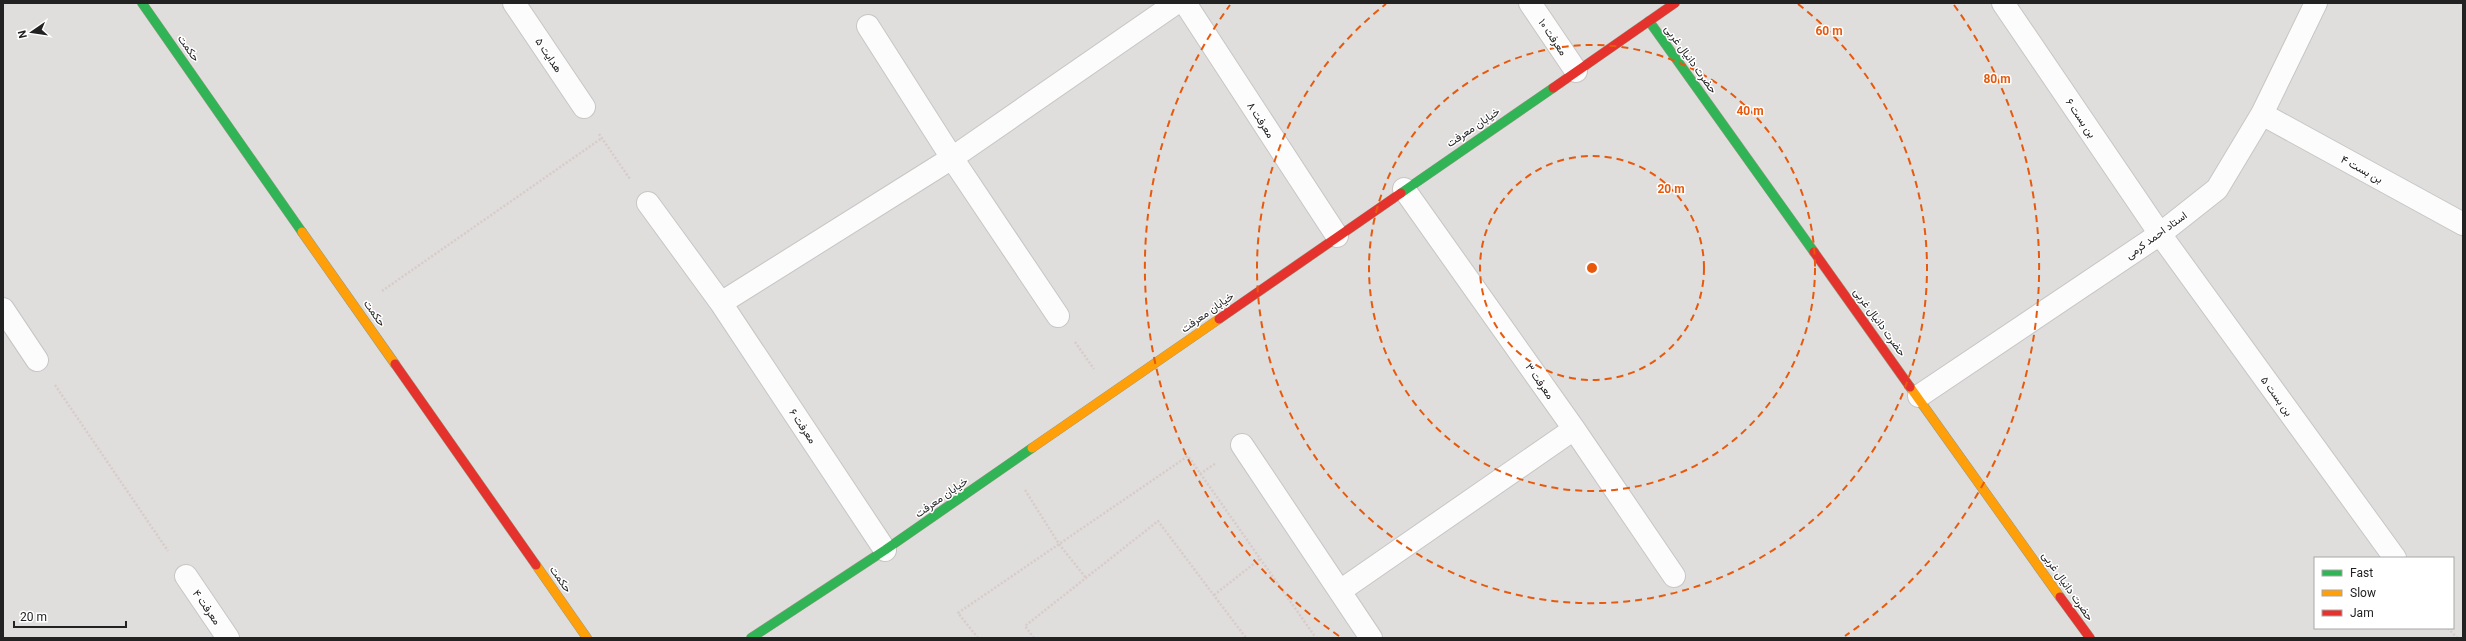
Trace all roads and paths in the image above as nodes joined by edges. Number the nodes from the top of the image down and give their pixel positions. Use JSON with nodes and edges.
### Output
{"nodes":[{"id":1,"x":142,"y":3,"type":"edge"},
{"id":2,"x":514,"y":3,"type":"edge"},
{"id":3,"x":1176,"y":3,"type":"edge"},
{"id":4,"x":1185,"y":3,"type":"edge"},
{"id":5,"x":1530,"y":3,"type":"edge"},
{"id":6,"x":1675,"y":3,"type":"edge"},
{"id":7,"x":2003,"y":3,"type":"edge"},
{"id":8,"x":2316,"y":3,"type":"edge"},
{"id":9,"x":1648,"y":21,"type":"junction"},
{"id":10,"x":868,"y":26,"type":"dead end"},
{"id":11,"x":1576,"y":72,"type":"junction"},
{"id":12,"x":584,"y":108,"type":"joint"},
{"id":13,"x":2262,"y":114,"type":"junction"},
{"id":14,"x":602,"y":138,"type":"junction"},
{"id":15,"x":952,"y":158,"type":"junction"},
{"id":16,"x":1404,"y":189,"type":"junction"},
{"id":17,"x":648,"y":203,"type":"joint"},
{"id":18,"x":2463,"y":224,"type":"edge"},
{"id":19,"x":2160,"y":234,"type":"junction"},
{"id":20,"x":1337,"y":236,"type":"junction"},
{"id":21,"x":721,"y":302,"type":"junction"},
{"id":22,"x":357,"y":308,"type":"junction"},
{"id":23,"x":3,"y":309,"type":"edge"},
{"id":24,"x":1058,"y":316,"type":"joint"},
{"id":25,"x":37,"y":360,"type":"joint"},
{"id":26,"x":1111,"y":393,"type":"junction"},
{"id":27,"x":1919,"y":396,"type":"junction"},
{"id":28,"x":1574,"y":429,"type":"junction"},
{"id":29,"x":1242,"y":445,"type":"dead end"},
{"id":30,"x":1009,"y":465,"type":"junction"},
{"id":31,"x":1059,"y":544,"type":"junction"},
{"id":32,"x":885,"y":550,"type":"junction"},
{"id":33,"x":2394,"y":557,"type":"edge"},
{"id":34,"x":1260,"y":559,"type":"junction"},
{"id":35,"x":186,"y":576,"type":"joint"},
{"id":36,"x":1674,"y":576,"type":"dead end"},
{"id":37,"x":1086,"y":578,"type":"junction"},
{"id":38,"x":1340,"y":591,"type":"junction"},
{"id":39,"x":1214,"y":595,"type":"junction"},
{"id":40,"x":2449,"y":629,"type":"edge"},
{"id":41,"x":228,"y":638,"type":"edge"},
{"id":42,"x":587,"y":638,"type":"edge"},
{"id":43,"x":751,"y":638,"type":"edge"},
{"id":44,"x":978,"y":638,"type":"edge"},
{"id":45,"x":1034,"y":638,"type":"edge"},
{"id":46,"x":1246,"y":638,"type":"edge"},
{"id":47,"x":1316,"y":638,"type":"edge"},
{"id":48,"x":1371,"y":638,"type":"edge"},
{"id":49,"x":2090,"y":638,"type":"edge"},
{"id":50,"x":2457,"y":638,"type":"edge"}],
"edges":[{"from":1,"to":22,"type":"street","name":"حکمت"},
{"from":2,"to":12,"type":"street","name":"هدایت ۵"},
{"from":3,"to":15,"type":"street"},
{"from":4,"to":20,"type":"street","name":"معرفت ۸"},
{"from":5,"to":11,"type":"street","name":"معرفت ۱۰"},
{"from":6,"to":9,"type":"street","name":"خیابان معرفت"},
{"from":7,"to":19,"type":"street","name":"بن بست ۶"},
{"from":8,"to":13,"type":"street","name":"استاد احمد کرمی"},
{"from":9,"to":11,"type":"street","name":"خیابان معرفت"},
{"from":9,"to":27,"type":"street","name":"حضرت دانیال غربی"},
{"from":10,"to":15,"type":"street"},
{"from":11,"to":16,"type":"street","name":"خیابان معرفت"},
{"from":12,"to":14,"type":"path"},
{"from":13,"to":18,"type":"street","name":"بن بست ۴"},
{"from":13,"to":19,"type":"street","name":"استاد احمد کرمی"},
{"from":14,"to":17,"type":"path"},
{"from":14,"to":22,"type":"path"},
{"from":15,"to":21,"type":"street"},
{"from":15,"to":24,"type":"street"},
{"from":16,"to":20,"type":"street","name":"خیابان معرفت"},
{"from":16,"to":28,"type":"street","name":"معرفت ۳"},
{"from":17,"to":21,"type":"street","name":"معرفت ۶"},
{"from":19,"to":27,"type":"street","name":"استاد احمد کرمی"},
{"from":19,"to":33,"type":"street","name":"بن بست ۵"},
{"from":20,"to":26,"type":"street","name":"خیابان معرفت"},
{"from":21,"to":32,"type":"street","name":"معرفت ۶"},
{"from":22,"to":42,"type":"street","name":"حکمت"},
{"from":23,"to":25,"type":"street"},
{"from":24,"to":26,"type":"path"},
{"from":25,"to":35,"type":"path"},
{"from":26,"to":30,"type":"street","name":"خیابان معرفت"},
{"from":27,"to":49,"type":"street","name":"حضرت دانیال غربی"},
{"from":28,"to":36,"type":"street","name":"معرفت ۳"},
{"from":28,"to":38,"type":"street"},
{"from":29,"to":38,"type":"street"},
{"from":30,"to":31,"type":"path"},
{"from":30,"to":32,"type":"street","name":"خیابان معرفت"},
{"from":31,"to":34,"type":"path"},
{"from":31,"to":37,"type":"path"},
{"from":31,"to":44,"type":"path"},
{"from":32,"to":43,"type":"street","name":"خیابان معرفت"},
{"from":34,"to":39,"type":"path"},
{"from":34,"to":47,"type":"path"},
{"from":35,"to":41,"type":"street","name":"معرفت ۴"},
{"from":37,"to":39,"type":"path"},
{"from":37,"to":45,"type":"path"},
{"from":38,"to":48,"type":"street"},
{"from":39,"to":46,"type":"path"},
{"from":40,"to":50,"type":"path"}]}
